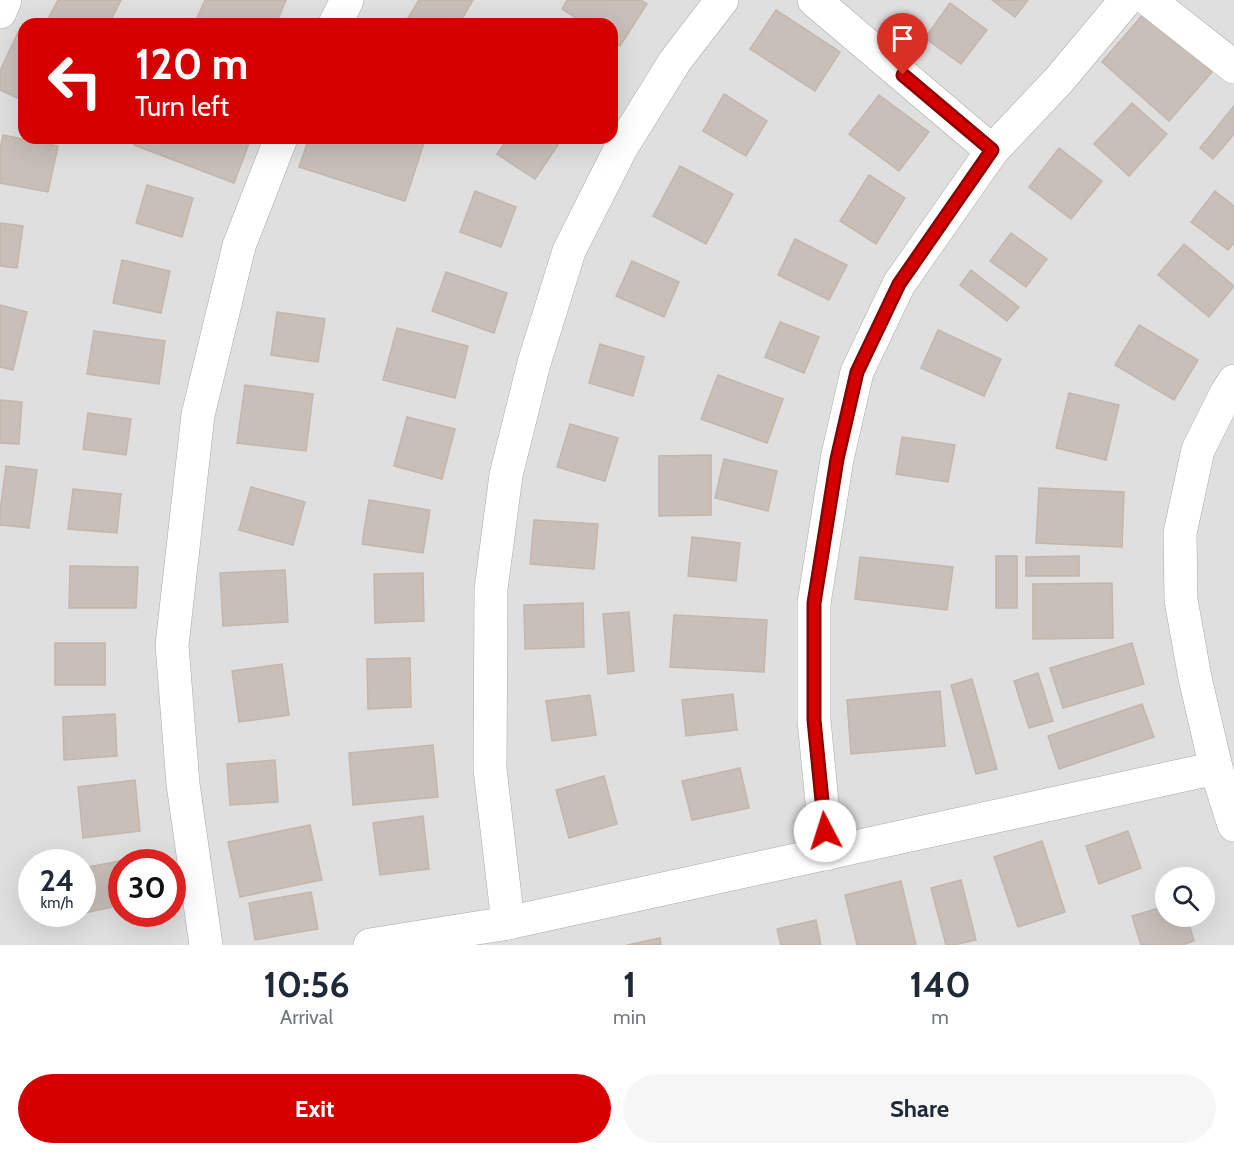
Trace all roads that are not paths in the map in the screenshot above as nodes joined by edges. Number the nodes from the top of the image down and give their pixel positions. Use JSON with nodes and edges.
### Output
{"nodes":[{"id":1,"x":6,"y":0,"type":"edge"},
{"id":2,"x":347,"y":0,"type":"edge"},
{"id":3,"x":722,"y":0,"type":"edge"},
{"id":4,"x":814,"y":0,"type":"edge"},
{"id":5,"x":1126,"y":0,"type":"edge"},
{"id":6,"x":1149,"y":0,"type":"edge"},
{"id":7,"x":0,"y":12,"type":"edge"},
{"id":8,"x":338,"y":18,"type":"edge"},
{"id":9,"x":1234,"y":67,"type":"edge"},
{"id":10,"x":279,"y":144,"type":"edge"},
{"id":11,"x":992,"y":150,"type":"junction"},
{"id":12,"x":1234,"y":381,"type":"edge"},
{"id":13,"x":1216,"y":768,"type":"junction"},
{"id":14,"x":1234,"y":825,"type":"edge"},
{"id":15,"x":827,"y":854,"type":"junction"},
{"id":16,"x":508,"y":923,"type":"junction"},
{"id":17,"x":206,"y":945,"type":"edge"},
{"id":18,"x":370,"y":945,"type":"edge"}],
"edges":[{"from":1,"to":7,"type":"street"},
{"from":2,"to":8,"type":"street"},
{"from":3,"to":16,"type":"street"},
{"from":4,"to":11,"type":"street"},
{"from":5,"to":11,"type":"street"},
{"from":6,"to":9,"type":"street"},
{"from":10,"to":17,"type":"street"},
{"from":11,"to":15,"type":"street"},
{"from":12,"to":13,"type":"street"},
{"from":13,"to":14,"type":"street"},
{"from":13,"to":15,"type":"street"},
{"from":15,"to":16,"type":"street"},
{"from":16,"to":18,"type":"street"}]}
